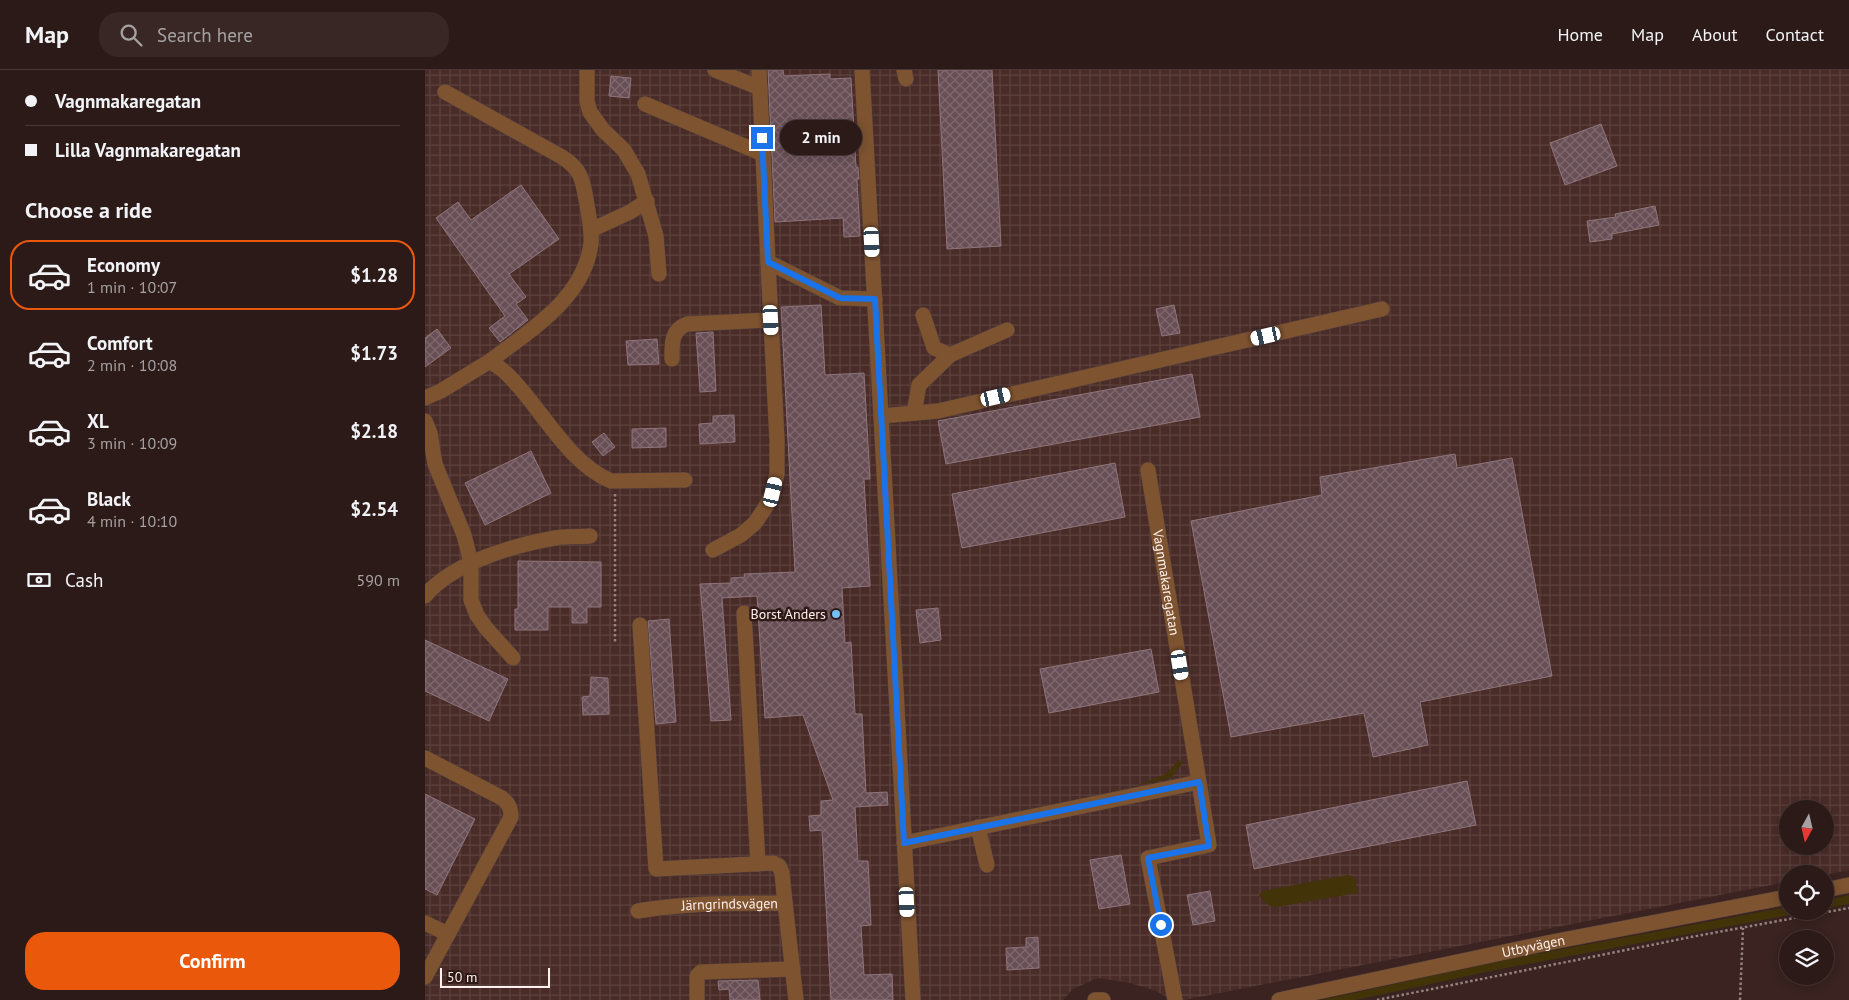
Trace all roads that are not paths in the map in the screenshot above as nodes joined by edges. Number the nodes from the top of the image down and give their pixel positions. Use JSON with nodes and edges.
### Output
{"nodes":[{"id":1,"x":587,"y":70,"type":"edge"},
{"id":2,"x":715,"y":70,"type":"edge"},
{"id":3,"x":759,"y":70,"type":"edge"},
{"id":4,"x":862,"y":70,"type":"edge"},
{"id":5,"x":760,"y":88,"type":"junction"},
{"id":6,"x":445,"y":92,"type":"dead end"},
{"id":7,"x":645,"y":104,"type":"dead end"},
{"id":8,"x":763,"y":154,"type":"junction"},
{"id":9,"x":647,"y":200,"type":"junction"},
{"id":10,"x":591,"y":230,"type":"junction"},
{"id":11,"x":768,"y":262,"type":"junction"},
{"id":12,"x":659,"y":274,"type":"dead end"},
{"id":13,"x":875,"y":299,"type":"junction"},
{"id":14,"x":1382,"y":309,"type":"dead end"},
{"id":15,"x":923,"y":315,"type":"dead end"},
{"id":16,"x":771,"y":320,"type":"junction"},
{"id":17,"x":1007,"y":330,"type":"dead end"},
{"id":18,"x":950,"y":355,"type":"junction"},
{"id":19,"x":673,"y":359,"type":"dead end"},
{"id":20,"x":490,"y":361,"type":"junction"},
{"id":21,"x":425,"y":398,"type":"edge"},
{"id":22,"x":914,"y":413,"type":"junction"},
{"id":23,"x":881,"y":416,"type":"junction"},
{"id":24,"x":425,"y":421,"type":"edge"},
{"id":25,"x":430,"y":466,"type":"edge"},
{"id":26,"x":1148,"y":470,"type":"dead end"},
{"id":27,"x":685,"y":480,"type":"dead end"},
{"id":28,"x":590,"y":536,"type":"dead end"},
{"id":29,"x":713,"y":550,"type":"dead end"},
{"id":30,"x":471,"y":563,"type":"junction"},
{"id":31,"x":425,"y":596,"type":"edge"},
{"id":32,"x":744,"y":613,"type":"dead end"},
{"id":33,"x":640,"y":625,"type":"dead end"},
{"id":34,"x":513,"y":658,"type":"dead end"},
{"id":35,"x":425,"y":758,"type":"edge"},
{"id":36,"x":1199,"y":782,"type":"junction"},
{"id":37,"x":978,"y":827,"type":"junction"},
{"id":38,"x":904,"y":843,"type":"junction"},
{"id":39,"x":758,"y":864,"type":"junction"},
{"id":40,"x":987,"y":865,"type":"dead end"},
{"id":41,"x":1849,"y":886,"type":"edge"},
{"id":42,"x":1834,"y":888,"type":"edge"},
{"id":43,"x":1779,"y":899,"type":"edge"},
{"id":44,"x":785,"y":903,"type":"junction"},
{"id":45,"x":638,"y":911,"type":"dead end"},
{"id":46,"x":425,"y":923,"type":"edge"},
{"id":47,"x":448,"y":934,"type":"junction"},
{"id":48,"x":793,"y":969,"type":"junction"},
{"id":49,"x":425,"y":977,"type":"edge"},
{"id":50,"x":697,"y":1000,"type":"edge"},
{"id":51,"x":797,"y":1000,"type":"edge"},
{"id":52,"x":913,"y":1000,"type":"edge"},
{"id":53,"x":1095,"y":1000,"type":"edge"},
{"id":54,"x":1103,"y":1000,"type":"edge"},
{"id":55,"x":1175,"y":1000,"type":"edge"},
{"id":56,"x":1279,"y":1000,"type":"edge"}],
"edges":[{"from":1,"to":9,"type":"street"},
{"from":2,"to":5,"type":"street"},
{"from":3,"to":5,"type":"street"},
{"from":4,"to":13,"type":"street"},
{"from":5,"to":8,"type":"street"},
{"from":6,"to":10,"type":"street"},
{"from":7,"to":8,"type":"street"},
{"from":8,"to":11,"type":"street"},
{"from":9,"to":10,"type":"street"},
{"from":9,"to":12,"type":"street"},
{"from":10,"to":20,"type":"street"},
{"from":11,"to":13,"type":"street"},
{"from":11,"to":16,"type":"street"},
{"from":13,"to":23,"type":"street"},
{"from":14,"to":22,"type":"street"},
{"from":15,"to":18,"type":"street"},
{"from":16,"to":19,"type":"street"},
{"from":16,"to":29,"type":"street"},
{"from":17,"to":18,"type":"street"},
{"from":18,"to":22,"type":"street"},
{"from":20,"to":21,"type":"street"},
{"from":20,"to":27,"type":"street"},
{"from":22,"to":23,"type":"street"},
{"from":23,"to":38,"type":"street"},
{"from":24,"to":25,"type":"street"},
{"from":25,"to":30,"type":"street"},
{"from":26,"to":36,"type":"street","name":"Vagnmakaregatan"},
{"from":28,"to":30,"type":"street"},
{"from":30,"to":31,"type":"street"},
{"from":30,"to":34,"type":"street"},
{"from":32,"to":39,"type":"street"},
{"from":33,"to":39,"type":"street"},
{"from":35,"to":47,"type":"street"},
{"from":36,"to":37,"type":"street"},
{"from":36,"to":55,"type":"street","name":"Vagnmakaregatan"},
{"from":37,"to":38,"type":"street"},
{"from":37,"to":40,"type":"street"},
{"from":38,"to":52,"type":"street"},
{"from":39,"to":44,"type":"street"},
{"from":41,"to":42,"type":"street"},
{"from":43,"to":56,"type":"street","name":"Utbyvägen"},
{"from":44,"to":45,"type":"street","name":"Järngrindsvägen"},
{"from":44,"to":48,"type":"street","name":"Järngrindsvägen"},
{"from":46,"to":47,"type":"street"},
{"from":47,"to":49,"type":"street"},
{"from":48,"to":50,"type":"street"},
{"from":48,"to":51,"type":"street","name":"Järngrindsvägen"},
{"from":53,"to":54,"type":"street"}]}
